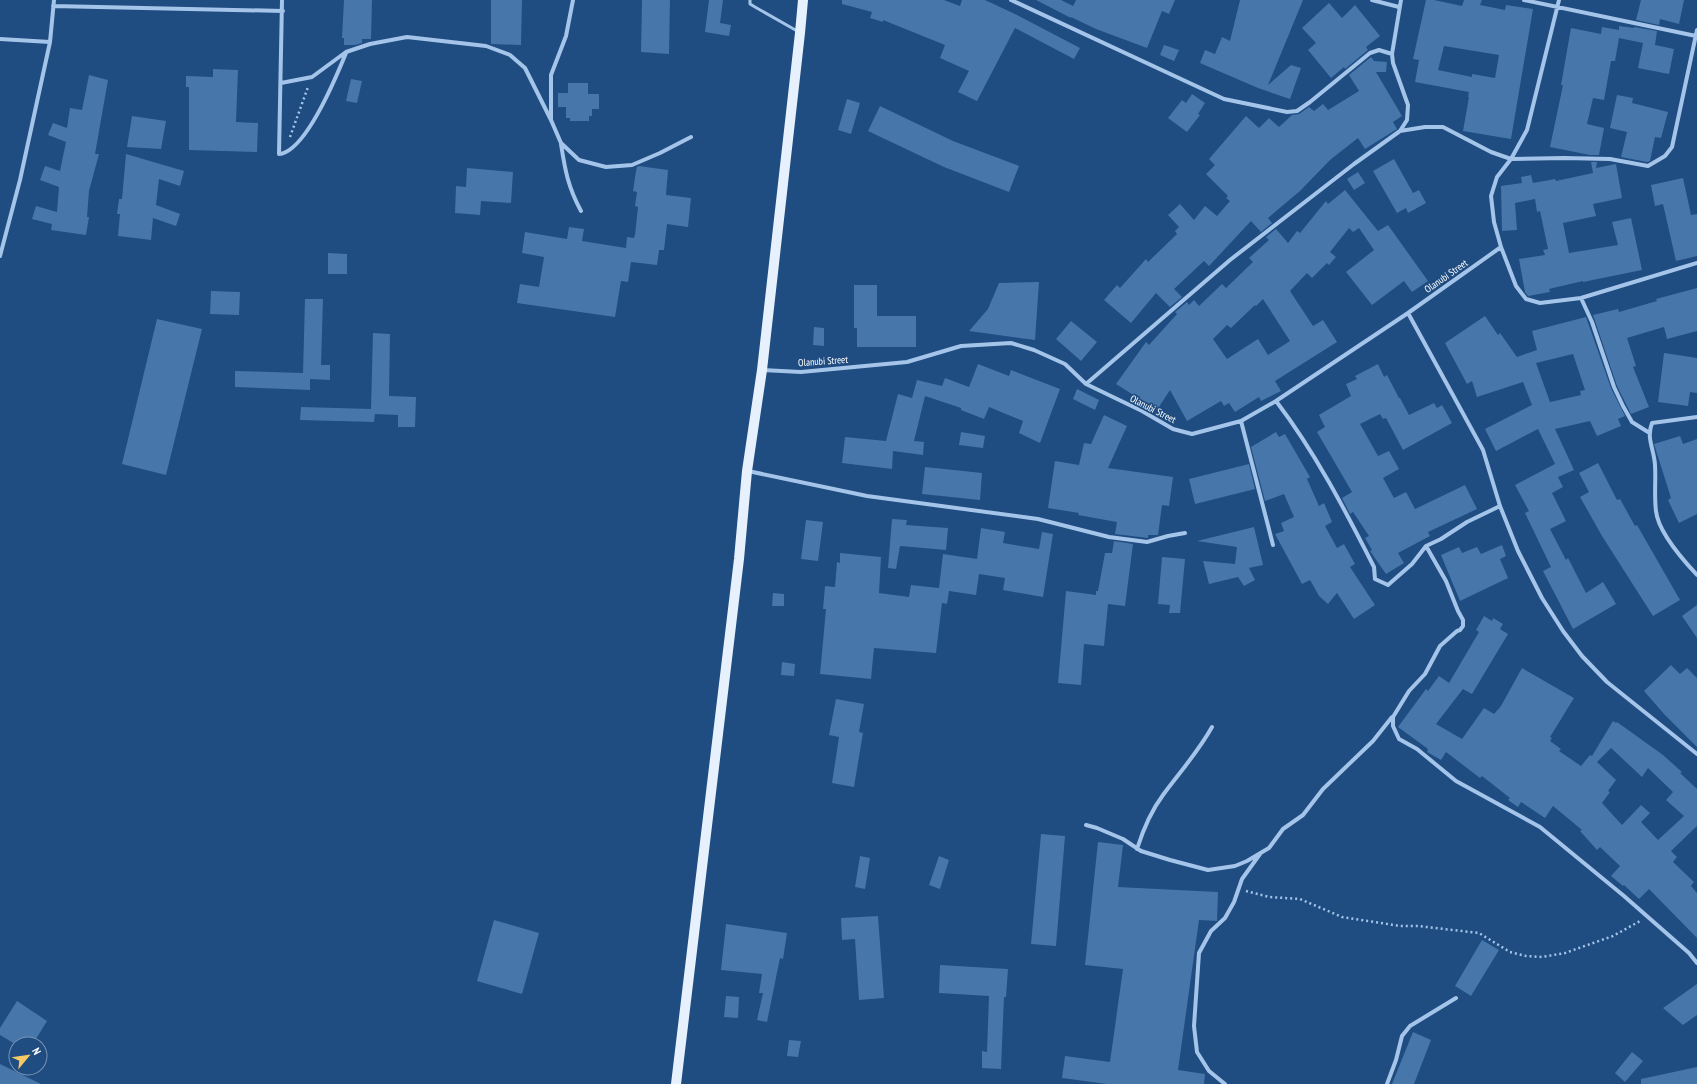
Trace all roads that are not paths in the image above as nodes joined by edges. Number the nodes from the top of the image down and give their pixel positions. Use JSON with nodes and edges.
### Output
{"nodes":[{"id":1,"x":54,"y":0,"type":"edge"},
{"id":2,"x":282,"y":0,"type":"edge"},
{"id":3,"x":573,"y":0,"type":"edge"},
{"id":4,"x":750,"y":0,"type":"edge"},
{"id":5,"x":803,"y":0,"type":"edge"},
{"id":6,"x":1011,"y":0,"type":"edge"},
{"id":7,"x":1372,"y":0,"type":"edge"},
{"id":8,"x":1400,"y":0,"type":"edge"},
{"id":9,"x":1524,"y":0,"type":"edge"},
{"id":10,"x":1559,"y":0,"type":"edge"},
{"id":11,"x":53,"y":6,"type":"junction"},
{"id":12,"x":1399,"y":7,"type":"junction"},
{"id":13,"x":1558,"y":7,"type":"junction"},
{"id":14,"x":283,"y":11,"type":"junction"},
{"id":15,"x":1697,"y":30,"type":"edge"},
{"id":16,"x":800,"y":33,"type":"junction"},
{"id":17,"x":1696,"y":36,"type":"junction"},
{"id":18,"x":0,"y":39,"type":"edge"},
{"id":19,"x":50,"y":42,"type":"junction"},
{"id":20,"x":346,"y":52,"type":"junction"},
{"id":21,"x":1392,"y":54,"type":"junction"},
{"id":22,"x":281,"y":83,"type":"junction"},
{"id":23,"x":551,"y":120,"type":"junction"},
{"id":24,"x":1400,"y":131,"type":"junction"},
{"id":25,"x":691,"y":137,"type":"dead end"},
{"id":26,"x":561,"y":143,"type":"junction"},
{"id":27,"x":1511,"y":159,"type":"junction"},
{"id":28,"x":581,"y":210,"type":"dead end"},
{"id":29,"x":1501,"y":247,"type":"junction"},
{"id":30,"x":0,"y":256,"type":"edge"},
{"id":31,"x":1697,"y":263,"type":"edge"},
{"id":32,"x":1581,"y":298,"type":"junction"},
{"id":33,"x":1408,"y":313,"type":"junction"},
{"id":34,"x":762,"y":370,"type":"junction"},
{"id":35,"x":1086,"y":384,"type":"junction"},
{"id":36,"x":1276,"y":401,"type":"junction"},
{"id":37,"x":1697,"y":418,"type":"edge"},
{"id":38,"x":1241,"y":421,"type":"junction"},
{"id":39,"x":1648,"y":432,"type":"junction"},
{"id":40,"x":747,"y":471,"type":"junction"},
{"id":41,"x":1500,"y":506,"type":"junction"},
{"id":42,"x":1185,"y":533,"type":"dead end"},
{"id":43,"x":1273,"y":545,"type":"dead end"},
{"id":44,"x":1426,"y":546,"type":"junction"},
{"id":45,"x":1697,"y":575,"type":"edge"},
{"id":46,"x":1392,"y":716,"type":"junction"},
{"id":47,"x":1212,"y":727,"type":"dead end"},
{"id":48,"x":1697,"y":754,"type":"edge"},
{"id":49,"x":1086,"y":825,"type":"dead end"},
{"id":50,"x":1137,"y":849,"type":"junction"},
{"id":51,"x":1261,"y":852,"type":"junction"},
{"id":52,"x":1697,"y":963,"type":"edge"},
{"id":53,"x":1456,"y":998,"type":"dead end"},
{"id":54,"x":676,"y":1084,"type":"edge"},
{"id":55,"x":1226,"y":1084,"type":"edge"},
{"id":56,"x":1387,"y":1084,"type":"edge"}],
"edges":[{"from":1,"to":11,"type":"street"},
{"from":2,"to":14,"type":"street"},
{"from":3,"to":23,"type":"street"},
{"from":4,"to":16,"type":"lane"},
{"from":5,"to":16,"type":"main road"},
{"from":6,"to":21,"type":"street"},
{"from":7,"to":12,"type":"street"},
{"from":8,"to":12,"type":"street"},
{"from":9,"to":13,"type":"street"},
{"from":10,"to":13,"type":"street"},
{"from":11,"to":14,"type":"street"},
{"from":11,"to":19,"type":"street"},
{"from":12,"to":21,"type":"street"},
{"from":13,"to":17,"type":"street"},
{"from":13,"to":27,"type":"street"},
{"from":14,"to":22,"type":"street"},
{"from":15,"to":17,"type":"street"},
{"from":16,"to":34,"type":"main road"},
{"from":17,"to":27,"type":"street"},
{"from":18,"to":19,"type":"street"},
{"from":19,"to":30,"type":"street"},
{"from":20,"to":22,"type":"street"},
{"from":20,"to":22,"type":"street"},
{"from":20,"to":23,"type":"street"},
{"from":21,"to":24,"type":"street"},
{"from":23,"to":26,"type":"street"},
{"from":24,"to":27,"type":"street"},
{"from":24,"to":35,"type":"street"},
{"from":25,"to":26,"type":"street"},
{"from":26,"to":28,"type":"street"},
{"from":27,"to":29,"type":"street"},
{"from":29,"to":32,"type":"street"},
{"from":29,"to":33,"type":"street","name":"Olanubi Street"},
{"from":31,"to":32,"type":"street"},
{"from":32,"to":39,"type":"street"},
{"from":33,"to":36,"type":"street","name":"Olanubi Street"},
{"from":33,"to":41,"type":"street"},
{"from":34,"to":35,"type":"street","name":"Olanubi Street"},
{"from":34,"to":40,"type":"main road"},
{"from":35,"to":38,"type":"street","name":"Olanubi Street"},
{"from":36,"to":38,"type":"street","name":"Olanubi Street"},
{"from":36,"to":44,"type":"street"},
{"from":37,"to":39,"type":"street"},
{"from":38,"to":43,"type":"street"},
{"from":39,"to":45,"type":"street"},
{"from":40,"to":42,"type":"street"},
{"from":40,"to":54,"type":"main road"},
{"from":41,"to":44,"type":"street"},
{"from":41,"to":48,"type":"street"},
{"from":44,"to":46,"type":"street"},
{"from":46,"to":51,"type":"street"},
{"from":46,"to":52,"type":"street"},
{"from":47,"to":50,"type":"street"},
{"from":49,"to":50,"type":"street"},
{"from":50,"to":51,"type":"street"},
{"from":51,"to":55,"type":"street"},
{"from":53,"to":56,"type":"street"}]}
